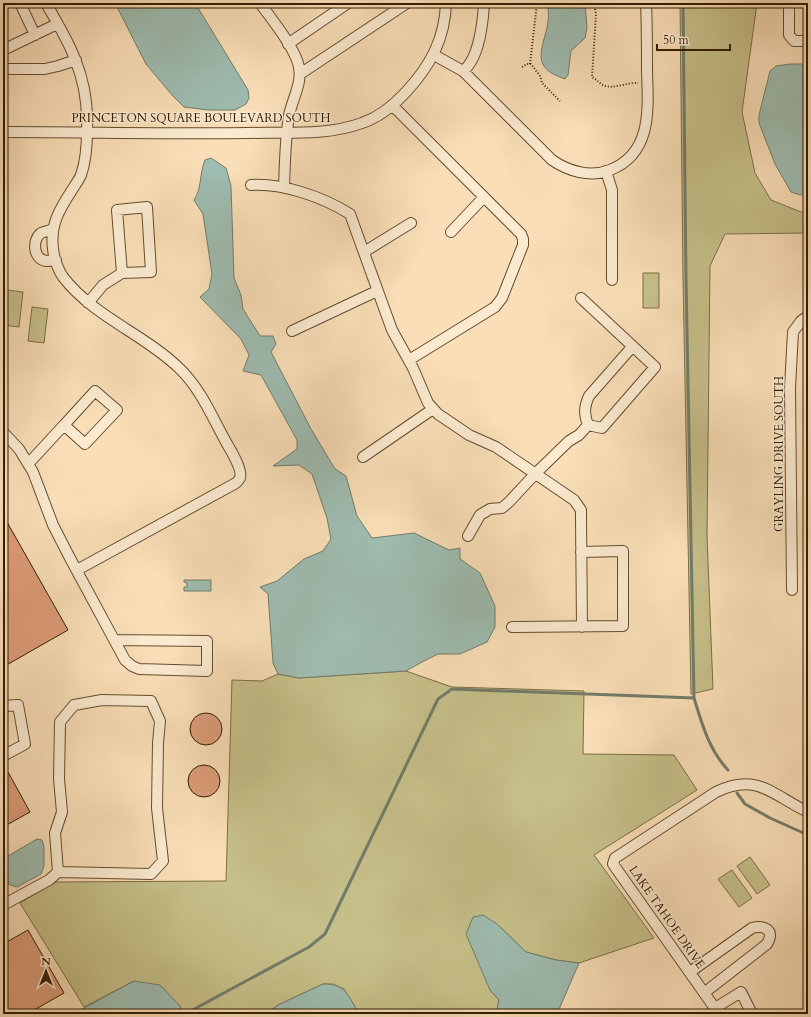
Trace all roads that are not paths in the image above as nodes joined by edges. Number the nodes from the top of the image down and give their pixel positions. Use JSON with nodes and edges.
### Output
{"nodes":[{"id":1,"x":20,"y":3,"type":"edge"},
{"id":2,"x":46,"y":3,"type":"edge"},
{"id":3,"x":260,"y":3,"type":"edge"},
{"id":4,"x":348,"y":3,"type":"edge"},
{"id":5,"x":407,"y":3,"type":"edge"},
{"id":6,"x":446,"y":3,"type":"edge"},
{"id":7,"x":484,"y":3,"type":"edge"},
{"id":8,"x":646,"y":3,"type":"edge"},
{"id":9,"x":789,"y":3,"type":"edge"},
{"id":10,"x":57,"y":24,"type":"junction"},
{"id":11,"x":35,"y":35,"type":"junction"},
{"id":12,"x":808,"y":41,"type":"edge"},
{"id":13,"x":288,"y":44,"type":"junction"},
{"id":14,"x":3,"y":50,"type":"edge"},
{"id":15,"x":434,"y":55,"type":"junction"},
{"id":16,"x":76,"y":60,"type":"junction"},
{"id":17,"x":3,"y":69,"type":"edge"},
{"id":18,"x":463,"y":71,"type":"junction"},
{"id":19,"x":300,"y":74,"type":"junction"},
{"id":20,"x":392,"y":106,"type":"junction"},
{"id":21,"x":3,"y":132,"type":"edge"},
{"id":22,"x":87,"y":132,"type":"junction"},
{"id":23,"x":287,"y":132,"type":"junction"},
{"id":24,"x":606,"y":171,"type":"junction"},
{"id":25,"x":251,"y":185,"type":"dead end"},
{"id":26,"x":284,"y":187,"type":"junction"},
{"id":27,"x":484,"y":197,"type":"junction"},
{"id":28,"x":411,"y":223,"type":"dead end"},
{"id":29,"x":53,"y":230,"type":"junction"},
{"id":30,"x":451,"y":232,"type":"dead end"},
{"id":31,"x":364,"y":252,"type":"junction"},
{"id":32,"x":56,"y":260,"type":"junction"},
{"id":33,"x":122,"y":273,"type":"junction"},
{"id":34,"x":612,"y":280,"type":"dead end"},
{"id":35,"x":378,"y":291,"type":"junction"},
{"id":36,"x":580,"y":298,"type":"dead end"},
{"id":37,"x":88,"y":303,"type":"junction"},
{"id":38,"x":804,"y":319,"type":"edge"},
{"id":39,"x":292,"y":331,"type":"dead end"},
{"id":40,"x":632,"y":347,"type":"junction"},
{"id":41,"x":409,"y":360,"type":"junction"},
{"id":42,"x":433,"y":409,"type":"junction"},
{"id":43,"x":64,"y":425,"type":"junction"},
{"id":44,"x":588,"y":425,"type":"junction"},
{"id":45,"x":3,"y":432,"type":"edge"},
{"id":46,"x":363,"y":457,"type":"dead end"},
{"id":47,"x":28,"y":464,"type":"junction"},
{"id":48,"x":536,"y":473,"type":"junction"},
{"id":49,"x":468,"y":536,"type":"dead end"},
{"id":50,"x":581,"y":552,"type":"junction"},
{"id":51,"x":77,"y":570,"type":"junction"},
{"id":52,"x":792,"y":590,"type":"dead end"},
{"id":53,"x":512,"y":627,"type":"dead end"},
{"id":54,"x":582,"y":627,"type":"junction"},
{"id":55,"x":114,"y":640,"type":"junction"},
{"id":56,"x":3,"y":706,"type":"edge"},
{"id":57,"x":3,"y":756,"type":"edge"},
{"id":58,"x":808,"y":812,"type":"edge"},
{"id":59,"x":58,"y":872,"type":"junction"},
{"id":60,"x":3,"y":905,"type":"edge"},
{"id":61,"x":690,"y":972,"type":"junction"},
{"id":62,"x":704,"y":993,"type":"junction"},
{"id":63,"x":717,"y":1011,"type":"edge"},
{"id":64,"x":752,"y":1014,"type":"edge"}],
"edges":[{"from":1,"to":11,"type":"street"},
{"from":2,"to":10,"type":"street"},
{"from":3,"to":13,"type":"street"},
{"from":4,"to":13,"type":"street"},
{"from":5,"to":19,"type":"street"},
{"from":6,"to":15,"type":"street","name":"PRINCETON SQUARE BOULEVARD SOUTH"},
{"from":7,"to":18,"type":"street"},
{"from":8,"to":24,"type":"street"},
{"from":9,"to":12,"type":"street"},
{"from":10,"to":11,"type":"street"},
{"from":10,"to":16,"type":"street"},
{"from":11,"to":14,"type":"street"},
{"from":13,"to":19,"type":"street"},
{"from":15,"to":18,"type":"street"},
{"from":15,"to":20,"type":"street","name":"PRINCETON SQUARE BOULEVARD SOUTH"},
{"from":16,"to":17,"type":"street"},
{"from":16,"to":22,"type":"street"},
{"from":18,"to":24,"type":"street"},
{"from":19,"to":23,"type":"street"},
{"from":20,"to":23,"type":"street","name":"PRINCETON SQUARE BOULEVARD SOUTH"},
{"from":20,"to":27,"type":"street"},
{"from":21,"to":22,"type":"street","name":"PRINCETON SQUARE BOULEVARD SOUTH"},
{"from":22,"to":23,"type":"street","name":"PRINCETON SQUARE BOULEVARD SOUTH"},
{"from":22,"to":29,"type":"street"},
{"from":23,"to":26,"type":"street"},
{"from":24,"to":34,"type":"street"},
{"from":25,"to":26,"type":"street"},
{"from":26,"to":31,"type":"street"},
{"from":27,"to":30,"type":"street"},
{"from":27,"to":41,"type":"street"},
{"from":28,"to":31,"type":"street"},
{"from":29,"to":32,"type":"street"},
{"from":29,"to":32,"type":"street"},
{"from":31,"to":35,"type":"street"},
{"from":32,"to":37,"type":"street"},
{"from":33,"to":33,"type":"street"},
{"from":33,"to":37,"type":"street"},
{"from":35,"to":39,"type":"street"},
{"from":35,"to":41,"type":"street"},
{"from":36,"to":40,"type":"street"},
{"from":37,"to":51,"type":"street"},
{"from":38,"to":52,"type":"street","name":"GRAYLING DRIVE SOUTH"},
{"from":40,"to":44,"type":"street"},
{"from":40,"to":44,"type":"street"},
{"from":41,"to":42,"type":"street"},
{"from":42,"to":46,"type":"street"},
{"from":42,"to":48,"type":"street"},
{"from":43,"to":43,"type":"street"},
{"from":43,"to":47,"type":"street"},
{"from":44,"to":48,"type":"street"},
{"from":45,"to":47,"type":"street"},
{"from":47,"to":51,"type":"street"},
{"from":48,"to":49,"type":"street"},
{"from":48,"to":50,"type":"street"},
{"from":50,"to":54,"type":"street"},
{"from":50,"to":54,"type":"street"},
{"from":51,"to":55,"type":"street"},
{"from":53,"to":54,"type":"street"},
{"from":55,"to":55,"type":"street"},
{"from":56,"to":57,"type":"street"},
{"from":58,"to":61,"type":"street","name":"LAKE TAHOE DRIVE"},
{"from":59,"to":59,"type":"street"},
{"from":59,"to":60,"type":"street"},
{"from":61,"to":62,"type":"street","name":"LAKE TAHOE DRIVE"},
{"from":61,"to":62,"type":"street"},
{"from":62,"to":63,"type":"street","name":"LAKE TAHOE DRIVE"},
{"from":63,"to":64,"type":"street"}]}
